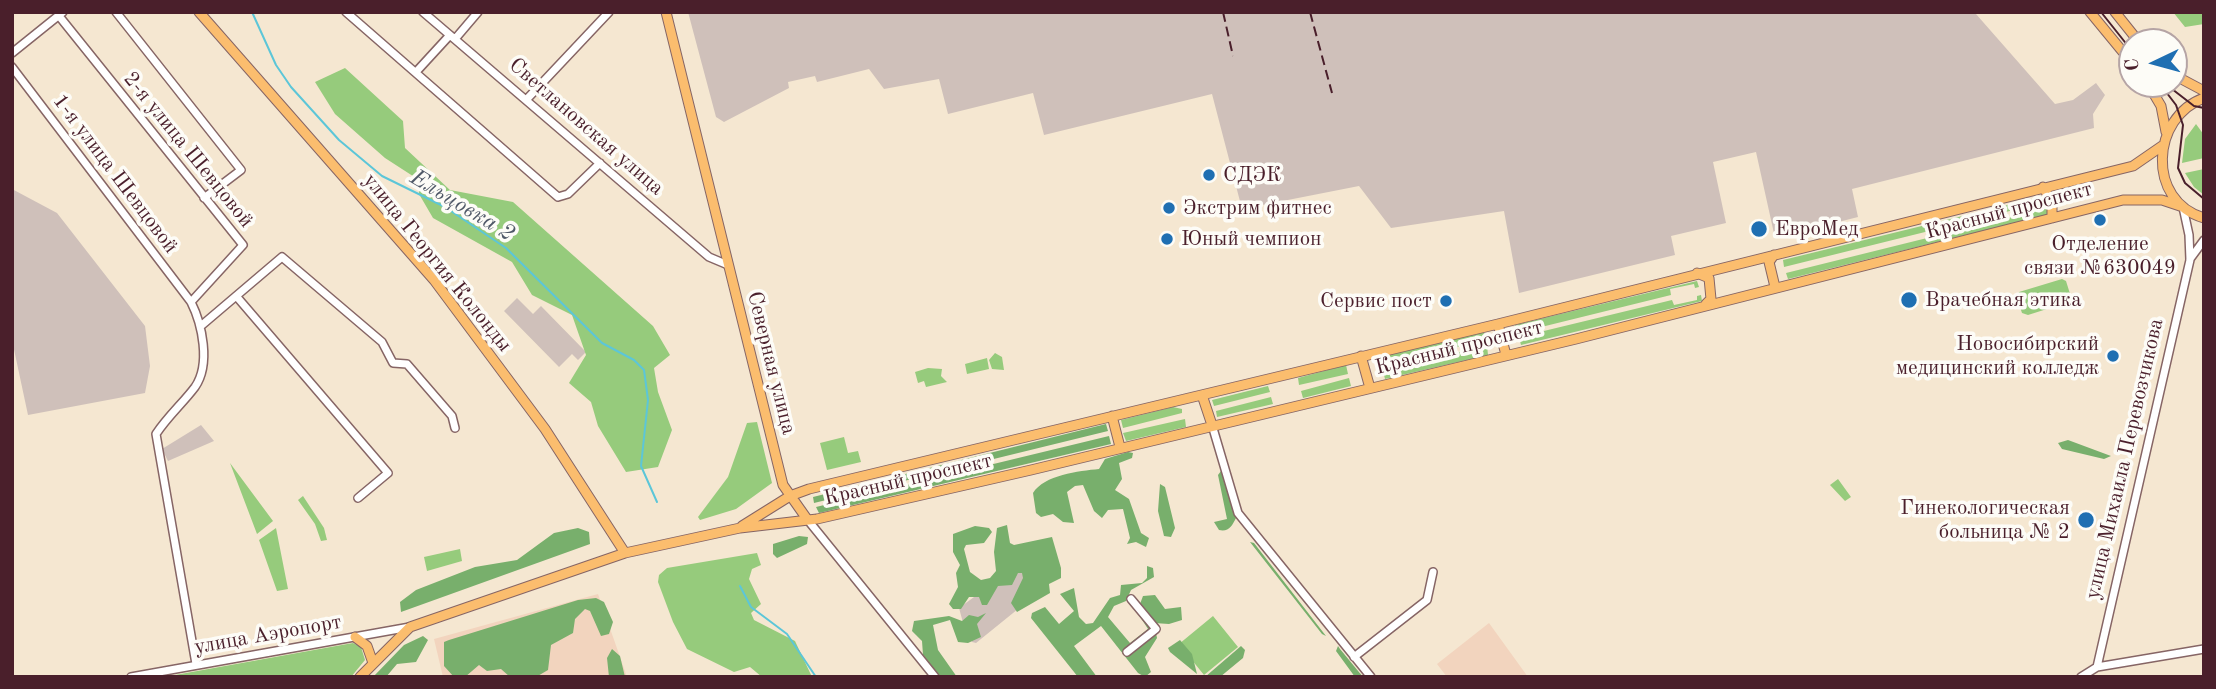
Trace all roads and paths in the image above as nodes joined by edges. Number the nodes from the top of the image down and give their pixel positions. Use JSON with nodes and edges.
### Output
{"nodes":[{"id":1,"x":116,"y":12,"type":"edge"},
{"id":2,"x":198,"y":12,"type":"edge"},
{"id":3,"x":346,"y":12,"type":"edge"},
{"id":4,"x":423,"y":12,"type":"edge"},
{"id":5,"x":478,"y":12,"type":"edge"},
{"id":6,"x":609,"y":12,"type":"edge"},
{"id":7,"x":666,"y":12,"type":"edge"},
{"id":8,"x":2090,"y":12,"type":"edge"},
{"id":9,"x":2115,"y":12,"type":"edge"},
{"id":10,"x":61,"y":14,"type":"edge"},
{"id":11,"x":2128,"y":28,"type":"edge"},
{"id":12,"x":453,"y":37,"type":"junction"},
{"id":13,"x":2118,"y":47,"type":"edge"},
{"id":14,"x":12,"y":53,"type":"edge"},
{"id":15,"x":12,"y":67,"type":"edge"},
{"id":16,"x":416,"y":72,"type":"junction"},
{"id":17,"x":2188,"y":82,"type":"edge"},
{"id":18,"x":2204,"y":91,"type":"edge"},
{"id":19,"x":2156,"y":98,"type":"edge"},
{"id":20,"x":2204,"y":98,"type":"edge"},
{"id":21,"x":527,"y":99,"type":"junction"},
{"id":22,"x":2166,"y":132,"type":"junction"},
{"id":23,"x":2162,"y":145,"type":"junction"},
{"id":24,"x":600,"y":163,"type":"junction"},
{"id":25,"x":2043,"y":187,"type":"junction"},
{"id":26,"x":204,"y":198,"type":"junction"},
{"id":27,"x":2183,"y":207,"type":"junction"},
{"id":28,"x":2052,"y":218,"type":"junction"},
{"id":29,"x":2204,"y":218,"type":"edge"},
{"id":30,"x":2204,"y":240,"type":"edge"},
{"id":31,"x":1774,"y":255,"type":"junction"},
{"id":32,"x":2190,"y":260,"type":"junction"},
{"id":33,"x":728,"y":265,"type":"junction"},
{"id":34,"x":1697,"y":273,"type":"junction"},
{"id":35,"x":1774,"y":287,"type":"junction"},
{"id":36,"x":237,"y":297,"type":"junction"},
{"id":37,"x":191,"y":302,"type":"junction"},
{"id":38,"x":1704,"y":305,"type":"junction"},
{"id":39,"x":1498,"y":324,"type":"junction"},
{"id":40,"x":202,"y":325,"type":"junction"},
{"id":41,"x":1506,"y":355,"type":"junction"},
{"id":42,"x":1362,"y":356,"type":"junction"},
{"id":43,"x":1370,"y":388,"type":"junction"},
{"id":44,"x":1202,"y":395,"type":"junction"},
{"id":45,"x":1112,"y":416,"type":"junction"},
{"id":46,"x":1212,"y":425,"type":"junction"},
{"id":47,"x":455,"y":428,"type":"dead end"},
{"id":48,"x":1120,"y":447,"type":"junction"},
{"id":49,"x":790,"y":496,"type":"junction"},
{"id":50,"x":358,"y":498,"type":"dead end"},
{"id":51,"x":807,"y":519,"type":"junction"},
{"id":52,"x":740,"y":528,"type":"junction"},
{"id":53,"x":625,"y":553,"type":"junction"},
{"id":54,"x":1433,"y":572,"type":"dead end"},
{"id":55,"x":1131,"y":599,"type":"dead end"},
{"id":56,"x":410,"y":627,"type":"junction"},
{"id":57,"x":355,"y":637,"type":"junction"},
{"id":58,"x":2204,"y":649,"type":"edge"},
{"id":59,"x":1127,"y":652,"type":"dead end"},
{"id":60,"x":1354,"y":657,"type":"junction"},
{"id":61,"x":373,"y":663,"type":"junction"},
{"id":62,"x":197,"y":664,"type":"junction"},
{"id":63,"x":2097,"y":667,"type":"junction"},
{"id":64,"x":131,"y":677,"type":"edge"},
{"id":65,"x":360,"y":677,"type":"edge"},
{"id":66,"x":935,"y":677,"type":"edge"},
{"id":67,"x":1370,"y":677,"type":"edge"},
{"id":68,"x":2081,"y":677,"type":"edge"}],
"edges":[{"from":1,"to":26,"type":"street"},
{"from":2,"to":53,"type":"main road","name":"улица Георгия Колонды"},
{"from":3,"to":16,"type":"street"},
{"from":4,"to":12,"type":"street","name":"Светлановская улица"},
{"from":5,"to":12,"type":"street"},
{"from":6,"to":21,"type":"street"},
{"from":7,"to":33,"type":"main road","name":"Северная улица"},
{"from":8,"to":13,"type":"main road"},
{"from":9,"to":11,"type":"main road"},
{"from":10,"to":14,"type":"street"},
{"from":10,"to":26,"type":"street","name":"2-я улица Шевцовой"},
{"from":12,"to":16,"type":"street"},
{"from":12,"to":21,"type":"street","name":"Светлановская улица"},
{"from":15,"to":37,"type":"street","name":"1-я улица Шевцовой"},
{"from":16,"to":24,"type":"street"},
{"from":17,"to":18,"type":"main road"},
{"from":19,"to":22,"type":"main road"},
{"from":20,"to":22,"type":"main road"},
{"from":21,"to":24,"type":"street","name":"Светлановская улица"},
{"from":22,"to":23,"type":"main road"},
{"from":23,"to":25,"type":"main road","name":"Красный проспект"},
{"from":23,"to":27,"type":"main road"},
{"from":24,"to":33,"type":"street","name":"Светлановская улица"},
{"from":25,"to":28,"type":"main road"},
{"from":25,"to":31,"type":"main road","name":"Красный проспект"},
{"from":26,"to":37,"type":"street","name":"2-я улица Шевцовой"},
{"from":27,"to":28,"type":"main road","name":"Красный проспект"},
{"from":27,"to":29,"type":"main road"},
{"from":27,"to":32,"type":"street"},
{"from":28,"to":35,"type":"main road","name":"Красный проспект"},
{"from":30,"to":32,"type":"street"},
{"from":31,"to":34,"type":"main road","name":"Красный проспект"},
{"from":31,"to":35,"type":"main road"},
{"from":32,"to":63,"type":"street","name":"улица Михаила Перевозчикова"},
{"from":33,"to":49,"type":"main road","name":"Северная улица"},
{"from":34,"to":38,"type":"main road"},
{"from":34,"to":39,"type":"main road","name":"Красный проспект"},
{"from":35,"to":38,"type":"main road","name":"Красный проспект"},
{"from":36,"to":40,"type":"street"},
{"from":36,"to":47,"type":"street"},
{"from":36,"to":50,"type":"street"},
{"from":37,"to":40,"type":"street","name":"1-я улица Шевцовой"},
{"from":38,"to":41,"type":"main road","name":"Красный проспект"},
{"from":39,"to":41,"type":"main road"},
{"from":39,"to":42,"type":"main road","name":"Красный проспект"},
{"from":40,"to":62,"type":"street"},
{"from":41,"to":43,"type":"main road","name":"Красный проспект"},
{"from":42,"to":43,"type":"main road"},
{"from":42,"to":44,"type":"main road","name":"Красный проспект"},
{"from":43,"to":46,"type":"main road","name":"Красный проспект"},
{"from":44,"to":45,"type":"main road","name":"Красный проспект"},
{"from":44,"to":46,"type":"main road"},
{"from":45,"to":48,"type":"main road"},
{"from":45,"to":49,"type":"main road","name":"Красный проспект"},
{"from":46,"to":48,"type":"main road","name":"Красный проспект"},
{"from":46,"to":60,"type":"street"},
{"from":48,"to":51,"type":"main road","name":"Красный проспект"},
{"from":49,"to":51,"type":"main road","name":"Северная улица"},
{"from":49,"to":52,"type":"main road","name":"Красный проспект"},
{"from":51,"to":52,"type":"main road","name":"Красный проспект"},
{"from":51,"to":66,"type":"street","name":"Северная улица"},
{"from":52,"to":53,"type":"main road","name":"Красный проспект"},
{"from":53,"to":56,"type":"main road","name":"Красный проспект"},
{"from":54,"to":60,"type":"street"},
{"from":55,"to":59,"type":"street"},
{"from":56,"to":57,"type":"street","name":"улица Аэропорт"},
{"from":56,"to":61,"type":"main road"},
{"from":57,"to":61,"type":"main road"},
{"from":57,"to":62,"type":"street","name":"улица Аэропорт"},
{"from":58,"to":63,"type":"street"},
{"from":60,"to":67,"type":"street"},
{"from":61,"to":65,"type":"main road"},
{"from":62,"to":64,"type":"street","name":"улица Аэропорт"},
{"from":63,"to":68,"type":"street"}]}
